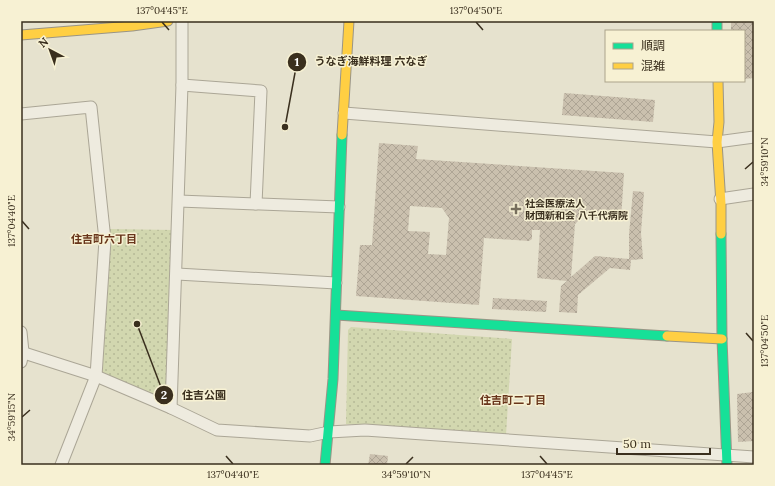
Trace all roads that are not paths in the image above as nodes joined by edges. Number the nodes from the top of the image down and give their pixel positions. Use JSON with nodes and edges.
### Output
{"nodes":[{"id":1,"x":168,"y":21,"type":"edge"},
{"id":2,"x":182,"y":21,"type":"edge"},
{"id":3,"x":349,"y":21,"type":"edge"},
{"id":4,"x":131,"y":23,"type":"edge"},
{"id":5,"x":21,"y":35,"type":"edge"},
{"id":6,"x":718,"y":82,"type":"edge"},
{"id":7,"x":182,"y":85,"type":"junction"},
{"id":8,"x":344,"y":113,"type":"junction"},
{"id":9,"x":21,"y":114,"type":"edge"},
{"id":10,"x":754,"y":137,"type":"edge"},
{"id":11,"x":717,"y":142,"type":"junction"},
{"id":12,"x":754,"y":194,"type":"edge"},
{"id":13,"x":720,"y":199,"type":"junction"},
{"id":14,"x":179,"y":201,"type":"junction"},
{"id":15,"x":256,"y":204,"type":"junction"},
{"id":16,"x":339,"y":207,"type":"junction"},
{"id":17,"x":177,"y":274,"type":"junction"},
{"id":18,"x":336,"y":283,"type":"junction"},
{"id":19,"x":336,"y":314,"type":"junction"},
{"id":20,"x":21,"y":332,"type":"edge"},
{"id":21,"x":722,"y":339,"type":"junction"},
{"id":22,"x":22,"y":355,"type":"edge"},
{"id":23,"x":96,"y":376,"type":"junction"},
{"id":24,"x":171,"y":408,"type":"junction"},
{"id":25,"x":329,"y":432,"type":"junction"},
{"id":26,"x":754,"y":457,"type":"edge"},
{"id":27,"x":727,"y":460,"type":"edge"},
{"id":28,"x":61,"y":465,"type":"edge"},
{"id":29,"x":325,"y":465,"type":"edge"}],
"edges":[{"from":1,"to":4,"type":"street"},
{"from":2,"to":7,"type":"street"},
{"from":3,"to":8,"type":"street"},
{"from":4,"to":5,"type":"street"},
{"from":6,"to":11,"type":"street"},
{"from":7,"to":14,"type":"street"},
{"from":7,"to":15,"type":"street"},
{"from":8,"to":11,"type":"street"},
{"from":8,"to":16,"type":"street"},
{"from":9,"to":23,"type":"street"},
{"from":10,"to":11,"type":"street"},
{"from":11,"to":13,"type":"street"},
{"from":12,"to":13,"type":"street"},
{"from":13,"to":21,"type":"street"},
{"from":14,"to":15,"type":"street"},
{"from":14,"to":17,"type":"street"},
{"from":15,"to":16,"type":"street"},
{"from":16,"to":18,"type":"street"},
{"from":17,"to":18,"type":"street"},
{"from":17,"to":24,"type":"street"},
{"from":18,"to":19,"type":"street"},
{"from":19,"to":21,"type":"street"},
{"from":19,"to":25,"type":"street"},
{"from":20,"to":22,"type":"street"},
{"from":21,"to":27,"type":"street"},
{"from":22,"to":23,"type":"street"},
{"from":23,"to":24,"type":"street"},
{"from":23,"to":28,"type":"street"},
{"from":24,"to":25,"type":"street"},
{"from":25,"to":27,"type":"street"},
{"from":25,"to":29,"type":"street"},
{"from":26,"to":27,"type":"street"}]}
